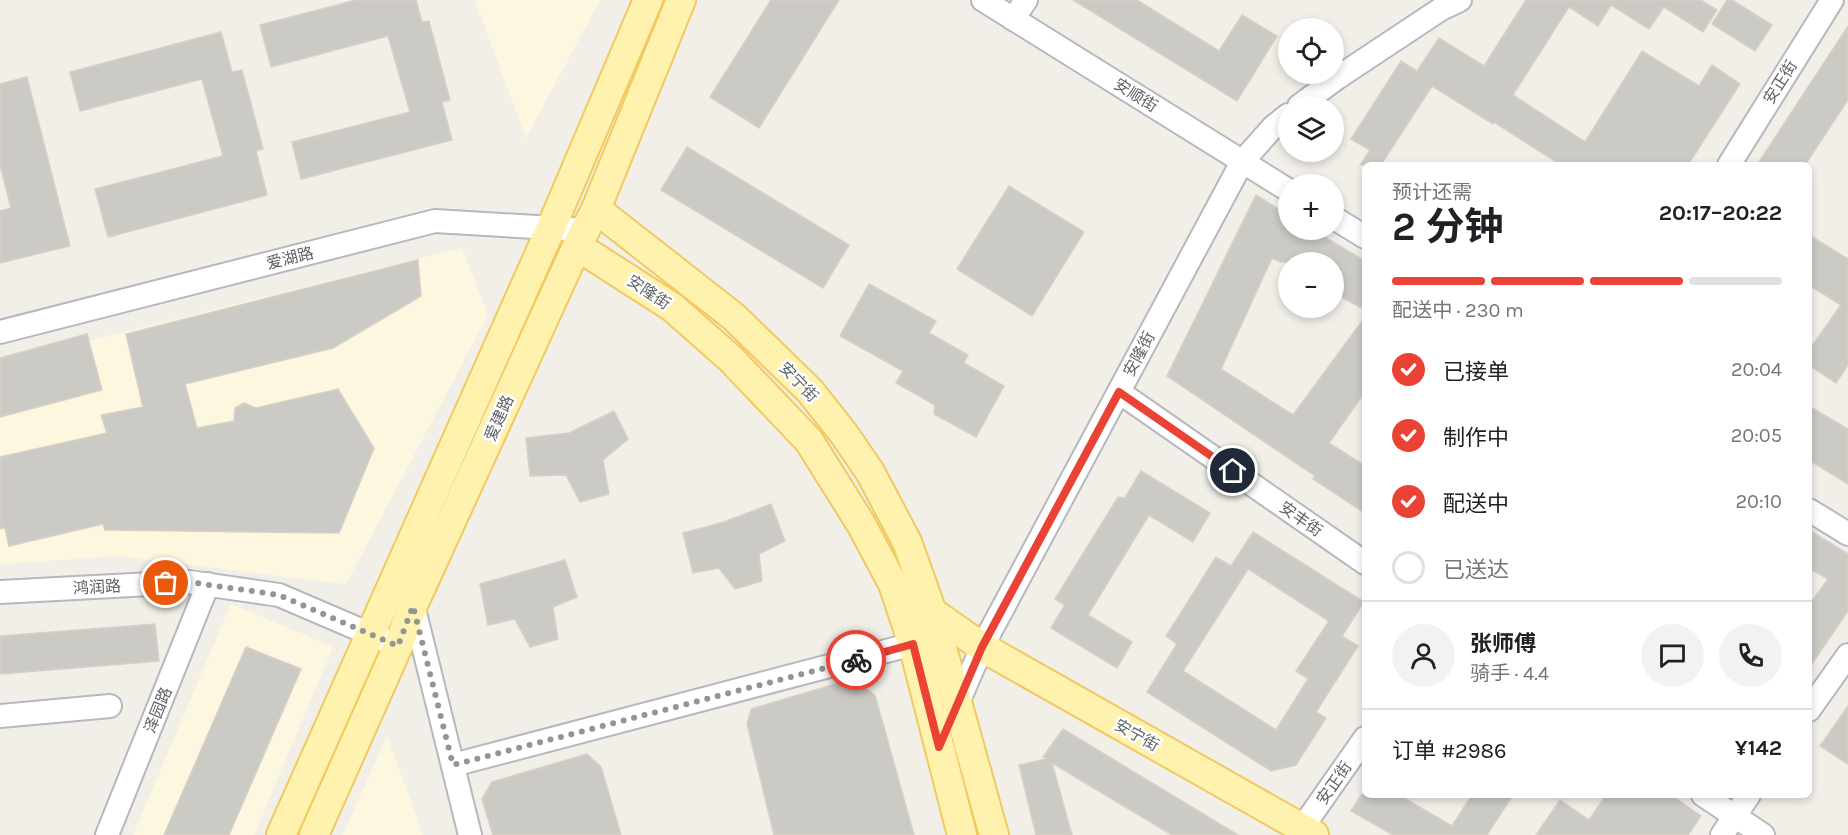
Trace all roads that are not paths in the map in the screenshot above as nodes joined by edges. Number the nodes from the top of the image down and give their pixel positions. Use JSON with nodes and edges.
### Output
{"nodes":[{"id":1,"x":648,"y":0,"type":"edge"},
{"id":2,"x":681,"y":0,"type":"edge"},
{"id":3,"x":983,"y":0,"type":"edge"},
{"id":4,"x":1026,"y":0,"type":"edge"},
{"id":5,"x":1832,"y":0,"type":"edge"},
{"id":6,"x":1449,"y":3,"type":"edge"},
{"id":7,"x":1013,"y":19,"type":"junction"},
{"id":8,"x":1313,"y":96,"type":"edge"},
{"id":9,"x":1278,"y":123,"type":"edge"},
{"id":10,"x":1242,"y":162,"type":"junction"},
{"id":11,"x":1731,"y":162,"type":"edge"},
{"id":12,"x":1278,"y":184,"type":"edge"},
{"id":13,"x":1344,"y":224,"type":"edge"},
{"id":14,"x":551,"y":228,"type":"junction"},
{"id":15,"x":586,"y":228,"type":"junction"},
{"id":16,"x":1362,"y":235,"type":"edge"},
{"id":17,"x":0,"y":332,"type":"edge"},
{"id":18,"x":1119,"y":392,"type":"junction"},
{"id":19,"x":1812,"y":512,"type":"edge"},
{"id":20,"x":1848,"y":534,"type":"edge"},
{"id":21,"x":1362,"y":561,"type":"edge"},
{"id":22,"x":208,"y":584,"type":"junction"},
{"id":23,"x":0,"y":592,"type":"edge"},
{"id":24,"x":413,"y":606,"type":"junction"},
{"id":25,"x":932,"y":612,"type":"junction"},
{"id":26,"x":370,"y":633,"type":"junction"},
{"id":27,"x":913,"y":644,"type":"junction"},
{"id":28,"x":398,"y":646,"type":"junction"},
{"id":29,"x":982,"y":647,"type":"junction"},
{"id":30,"x":1848,"y":655,"type":"edge"},
{"id":31,"x":958,"y":703,"type":"junction"},
{"id":32,"x":110,"y":705,"type":"dead end"},
{"id":33,"x":1812,"y":706,"type":"edge"},
{"id":34,"x":0,"y":716,"type":"edge"},
{"id":35,"x":1362,"y":743,"type":"edge"},
{"id":36,"x":939,"y":747,"type":"junction"},
{"id":37,"x":453,"y":765,"type":"junction"},
{"id":38,"x":1705,"y":798,"type":"edge"},
{"id":39,"x":1747,"y":798,"type":"edge"},
{"id":40,"x":467,"y":825,"type":"edge"},
{"id":41,"x":1728,"y":826,"type":"edge"},
{"id":42,"x":1308,"y":832,"type":"edge"},
{"id":43,"x":107,"y":835,"type":"edge"},
{"id":44,"x":281,"y":835,"type":"edge"},
{"id":45,"x":314,"y":835,"type":"edge"},
{"id":46,"x":456,"y":835,"type":"edge"},
{"id":47,"x":962,"y":835,"type":"edge"},
{"id":48,"x":994,"y":835,"type":"edge"},
{"id":49,"x":1763,"y":835,"type":"edge"}],
"edges":[{"from":1,"to":14,"type":"main road","name":"爱建路"},
{"from":2,"to":15,"type":"main road","name":"爱建路"},
{"from":3,"to":7,"type":"street","name":"安顺街"},
{"from":4,"to":7,"type":"street"},
{"from":5,"to":11,"type":"street","name":"安正街"},
{"from":6,"to":8,"type":"street"},
{"from":7,"to":10,"type":"street","name":"安顺街"},
{"from":9,"to":10,"type":"street","name":"安隆街"},
{"from":10,"to":12,"type":"street","name":"安顺街"},
{"from":10,"to":18,"type":"street","name":"安隆街"},
{"from":13,"to":16,"type":"street"},
{"from":14,"to":15,"type":"street","name":"爱湖路"},
{"from":14,"to":17,"type":"street","name":"爱湖路"},
{"from":14,"to":26,"type":"main road","name":"爱建路"},
{"from":15,"to":24,"type":"main road","name":"爱建路"},
{"from":15,"to":25,"type":"main road","name":"安宁街"},
{"from":15,"to":27,"type":"main road","name":"安隆街"},
{"from":18,"to":21,"type":"street","name":"安丰街"},
{"from":18,"to":29,"type":"street","name":"安隆街"},
{"from":19,"to":20,"type":"street"},
{"from":22,"to":23,"type":"street","name":"鸿润路"},
{"from":22,"to":26,"type":"street","name":"鸿润路"},
{"from":22,"to":43,"type":"street","name":"泽园路"},
{"from":24,"to":28,"type":"main road","name":"爱建路"},
{"from":24,"to":37,"type":"street"},
{"from":25,"to":29,"type":"main road","name":"安宁街"},
{"from":25,"to":31,"type":"main road","name":"安宁街"},
{"from":26,"to":28,"type":"street","name":"鸿润路"},
{"from":26,"to":44,"type":"main road","name":"爱建路"},
{"from":27,"to":36,"type":"main road","name":"安隆街"},
{"from":27,"to":37,"type":"street"},
{"from":28,"to":45,"type":"main road","name":"爱建路"},
{"from":29,"to":31,"type":"street","name":"安隆街"},
{"from":29,"to":42,"type":"main road","name":"安宁街"},
{"from":30,"to":33,"type":"street"},
{"from":31,"to":36,"type":"street","name":"安隆街"},
{"from":31,"to":48,"type":"main road"},
{"from":32,"to":34,"type":"street"},
{"from":35,"to":42,"type":"street","name":"安正街"},
{"from":36,"to":47,"type":"main road","name":"安隆街"},
{"from":37,"to":40,"type":"street"},
{"from":38,"to":41,"type":"street"},
{"from":39,"to":41,"type":"street"},
{"from":40,"to":46,"type":"street"},
{"from":41,"to":49,"type":"street"}]}
